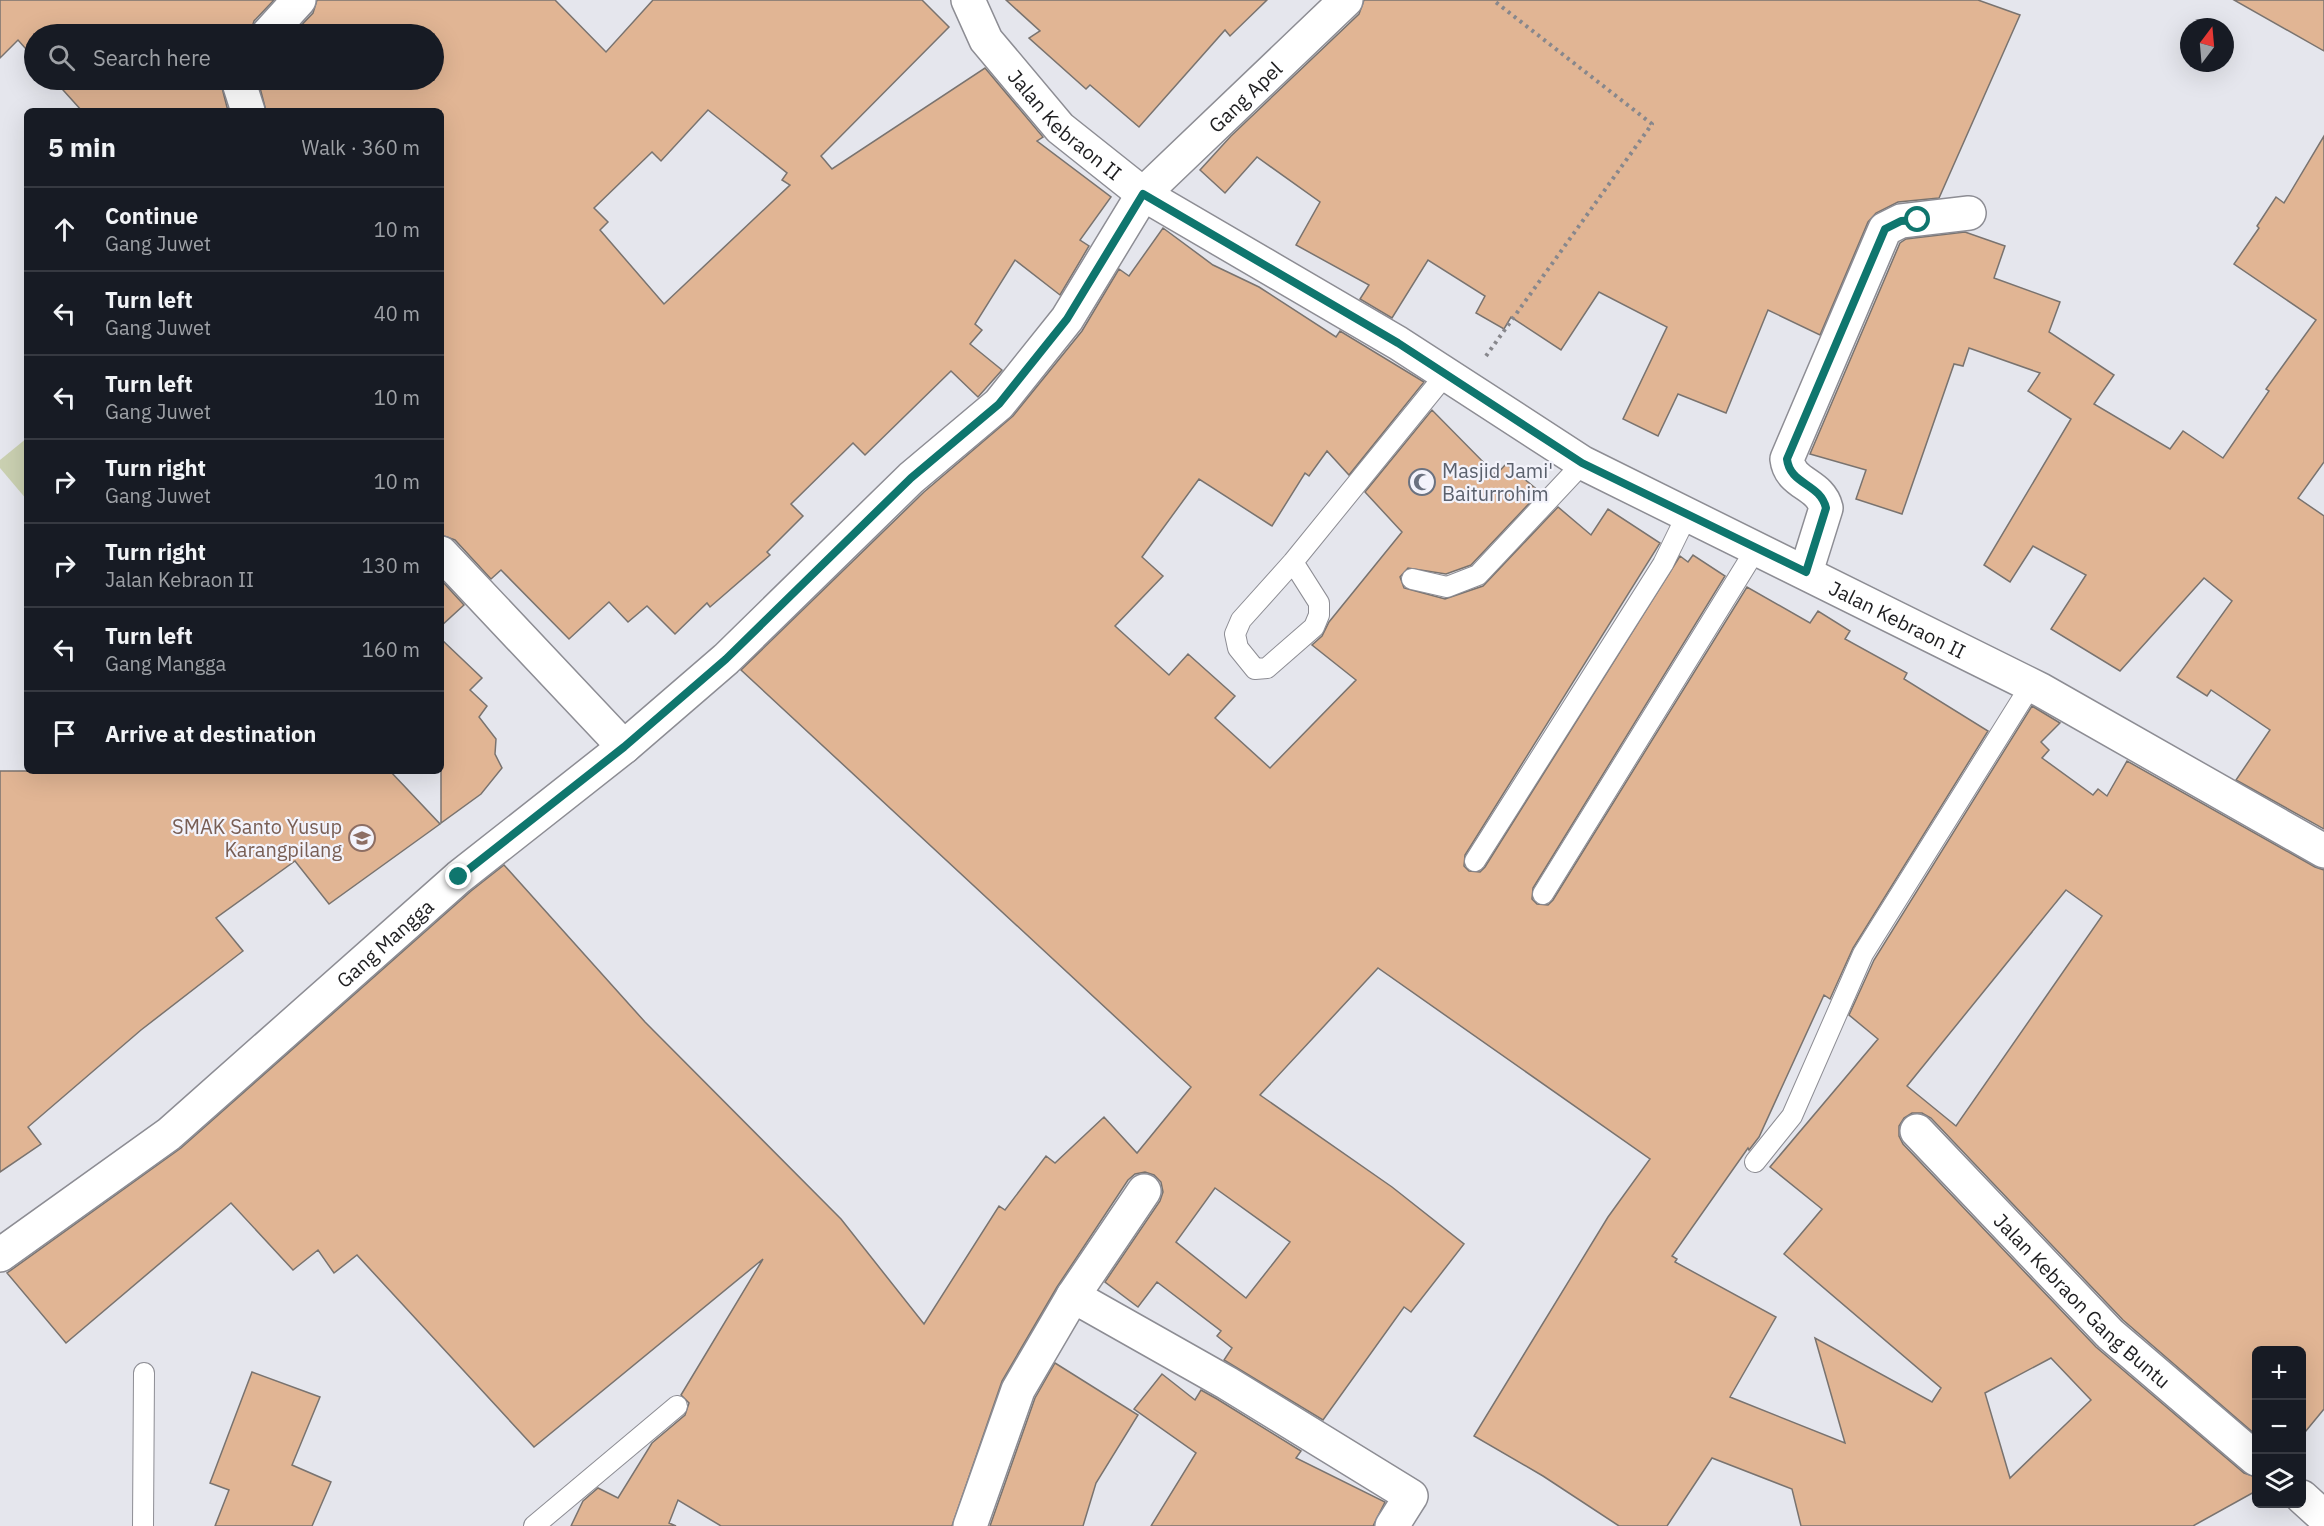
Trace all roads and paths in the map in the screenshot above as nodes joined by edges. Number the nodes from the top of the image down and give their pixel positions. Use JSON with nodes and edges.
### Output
{"nodes":[{"id":1,"x":299,"y":0,"type":"edge"},
{"id":2,"x":968,"y":0,"type":"edge"},
{"id":3,"x":1346,"y":0,"type":"edge"},
{"id":4,"x":1493,"y":0,"type":"edge"},
{"id":5,"x":277,"y":24,"type":"edge"},
{"id":6,"x":241,"y":90,"type":"edge"},
{"id":7,"x":247,"y":108,"type":"edge"},
{"id":8,"x":1143,"y":194,"type":"junction"},
{"id":9,"x":1970,"y":213,"type":"dead end"},
{"id":10,"x":1455,"y":380,"type":"junction"},
{"id":11,"x":1582,"y":463,"type":"junction"},
{"id":12,"x":1687,"y":515,"type":"junction"},
{"id":13,"x":1756,"y":549,"type":"junction"},
{"id":14,"x":444,"y":555,"type":"edge"},
{"id":15,"x":1293,"y":562,"type":"junction"},
{"id":16,"x":1806,"y":572,"type":"junction"},
{"id":17,"x":1412,"y":579,"type":"dead end"},
{"id":18,"x":2031,"y":685,"type":"junction"},
{"id":19,"x":624,"y":747,"type":"junction"},
{"id":20,"x":2324,"y":851,"type":"edge"},
{"id":21,"x":1475,"y":861,"type":"dead end"},
{"id":22,"x":1543,"y":894,"type":"dead end"},
{"id":23,"x":1917,"y":1131,"type":"dead end"},
{"id":24,"x":1755,"y":1162,"type":"dead end"},
{"id":25,"x":1144,"y":1191,"type":"dead end"},
{"id":26,"x":0,"y":1255,"type":"edge"},
{"id":27,"x":1073,"y":1296,"type":"junction"},
{"id":28,"x":144,"y":1373,"type":"dead end"},
{"id":29,"x":677,"y":1406,"type":"dead end"},
{"id":30,"x":2252,"y":1456,"type":"edge"},
{"id":31,"x":2306,"y":1501,"type":"edge"},
{"id":32,"x":2324,"y":1517,"type":"edge"},
{"id":33,"x":143,"y":1526,"type":"edge"},
{"id":34,"x":534,"y":1526,"type":"edge"},
{"id":35,"x":970,"y":1526,"type":"edge"},
{"id":36,"x":1392,"y":1526,"type":"edge"}],
"edges":[{"from":1,"to":5,"type":"street"},
{"from":2,"to":8,"type":"street","name":"Jalan Kebraon II"},
{"from":3,"to":8,"type":"street","name":"Gang Apel"},
{"from":4,"to":10,"type":"path"},
{"from":6,"to":7,"type":"street"},
{"from":8,"to":10,"type":"street","name":"Jalan Kebraon II"},
{"from":8,"to":19,"type":"street","name":"Gang Mangga"},
{"from":9,"to":16,"type":"street"},
{"from":10,"to":11,"type":"street","name":"Jalan Kebraon II"},
{"from":10,"to":15,"type":"lane"},
{"from":11,"to":12,"type":"street","name":"Jalan Kebraon II"},
{"from":11,"to":17,"type":"lane"},
{"from":12,"to":13,"type":"street","name":"Jalan Kebraon II"},
{"from":12,"to":21,"type":"lane"},
{"from":13,"to":16,"type":"street","name":"Jalan Kebraon II"},
{"from":13,"to":22,"type":"lane"},
{"from":14,"to":19,"type":"street"},
{"from":15,"to":15,"type":"lane"},
{"from":16,"to":18,"type":"street","name":"Jalan Kebraon II"},
{"from":18,"to":20,"type":"street","name":"Jalan Kebraon II"},
{"from":18,"to":24,"type":"lane"},
{"from":19,"to":26,"type":"street","name":"Gang Mangga"},
{"from":23,"to":30,"type":"street","name":"Jalan Kebraon Gang Buntu"},
{"from":25,"to":27,"type":"street"},
{"from":27,"to":35,"type":"street"},
{"from":27,"to":36,"type":"street"},
{"from":28,"to":33,"type":"lane"},
{"from":29,"to":34,"type":"lane"},
{"from":31,"to":32,"type":"street"}]}
